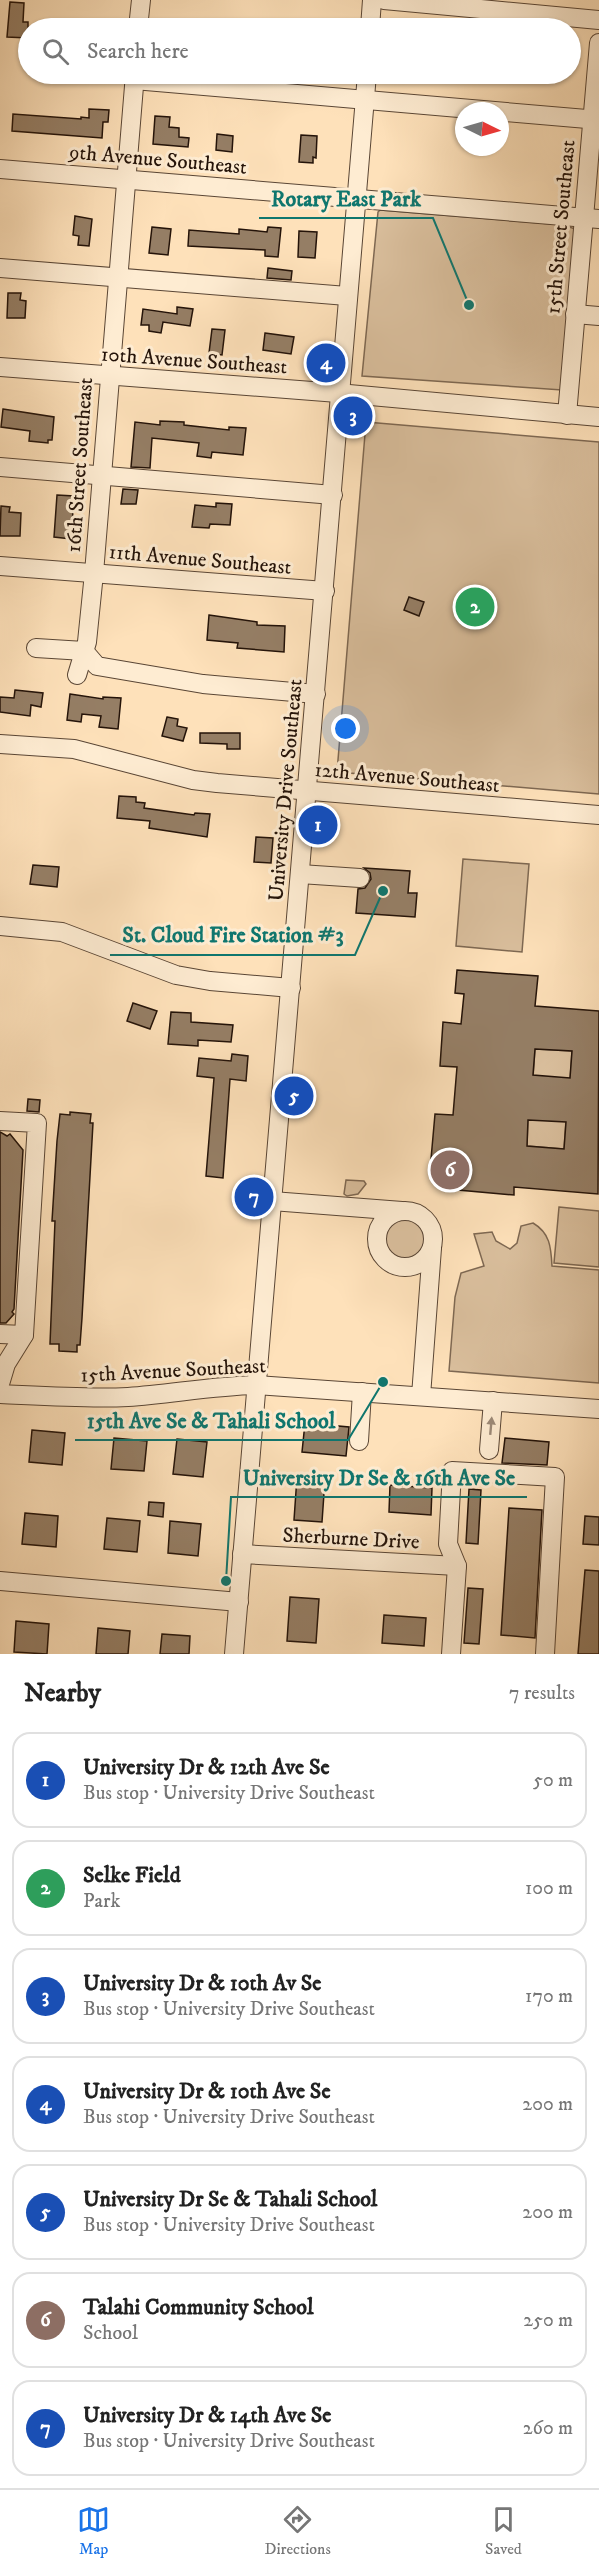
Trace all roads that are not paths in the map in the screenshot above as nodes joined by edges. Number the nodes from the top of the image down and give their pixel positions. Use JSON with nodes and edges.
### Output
{"nodes":[{"id":1,"x":141,"y":0,"type":"edge"},
{"id":2,"x":372,"y":0,"type":"edge"},
{"id":3,"x":384,"y":0,"type":"edge"},
{"id":4,"x":139,"y":18,"type":"edge"},
{"id":5,"x":371,"y":18,"type":"edge"},
{"id":6,"x":578,"y":18,"type":"edge"},
{"id":7,"x":581,"y":18,"type":"edge"},
{"id":8,"x":599,"y":20,"type":"edge"},
{"id":9,"x":599,"y":43,"type":"edge"},
{"id":10,"x":134,"y":84,"type":"edge"},
{"id":11,"x":212,"y":84,"type":"edge"},
{"id":12,"x":366,"y":84,"type":"edge"},
{"id":13,"x":365,"y":98,"type":"junction"},
{"id":14,"x":595,"y":119,"type":"edge"},
{"id":15,"x":0,"y":169,"type":"edge"},
{"id":16,"x":127,"y":180,"type":"junction"},
{"id":17,"x":356,"y":198,"type":"junction"},
{"id":18,"x":591,"y":219,"type":"edge"},
{"id":19,"x":0,"y":268,"type":"edge"},
{"id":20,"x":117,"y":278,"type":"junction"},
{"id":21,"x":347,"y":296,"type":"junction"},
{"id":22,"x":575,"y":314,"type":"junction"},
{"id":23,"x":599,"y":316,"type":"edge"},
{"id":24,"x":0,"y":367,"type":"edge"},
{"id":25,"x":108,"y":376,"type":"junction"},
{"id":26,"x":338,"y":393,"type":"junction"},
{"id":27,"x":567,"y":415,"type":"junction"},
{"id":28,"x":599,"y":417,"type":"edge"},
{"id":29,"x":0,"y":466,"type":"edge"},
{"id":30,"x":101,"y":475,"type":"junction"},
{"id":31,"x":333,"y":495,"type":"junction"},
{"id":32,"x":0,"y":566,"type":"edge"},
{"id":33,"x":94,"y":573,"type":"junction"},
{"id":34,"x":325,"y":591,"type":"junction"},
{"id":35,"x":36,"y":648,"type":"dead end"},
{"id":36,"x":84,"y":651,"type":"junction"},
{"id":37,"x":77,"y":675,"type":"dead end"},
{"id":38,"x":316,"y":694,"type":"junction"},
{"id":39,"x":0,"y":744,"type":"edge"},
{"id":40,"x":307,"y":791,"type":"junction"},
{"id":41,"x":599,"y":815,"type":"edge"},
{"id":42,"x":300,"y":874,"type":"junction"},
{"id":43,"x":360,"y":878,"type":"dead end"},
{"id":44,"x":0,"y":926,"type":"edge"},
{"id":45,"x":291,"y":988,"type":"junction"},
{"id":46,"x":0,"y":1121,"type":"edge"},
{"id":47,"x":272,"y":1201,"type":"junction"},
{"id":48,"x":356,"y":1208,"type":"junction"},
{"id":49,"x":403,"y":1211,"type":"junction"},
{"id":50,"x":377,"y":1235,"type":"junction"},
{"id":51,"x":432,"y":1243,"type":"junction"},
{"id":52,"x":409,"y":1267,"type":"junction"},
{"id":53,"x":429,"y":1287,"type":"junction"},
{"id":54,"x":0,"y":1334,"type":"edge"},
{"id":55,"x":24,"y":1335,"type":"junction"},
{"id":56,"x":0,"y":1384,"type":"edge"},
{"id":57,"x":256,"y":1386,"type":"junction"},
{"id":58,"x":362,"y":1392,"type":"junction"},
{"id":59,"x":0,"y":1394,"type":"edge"},
{"id":60,"x":421,"y":1396,"type":"junction"},
{"id":61,"x":494,"y":1401,"type":"junction"},
{"id":62,"x":599,"y":1409,"type":"edge"},
{"id":63,"x":359,"y":1441,"type":"dead end"},
{"id":64,"x":489,"y":1450,"type":"dead end"},
{"id":65,"x":242,"y":1554,"type":"junction"},
{"id":66,"x":457,"y":1566,"type":"junction"},
{"id":67,"x":0,"y":1581,"type":"edge"},
{"id":68,"x":239,"y":1602,"type":"junction"},
{"id":69,"x":234,"y":1654,"type":"edge"},
{"id":70,"x":451,"y":1654,"type":"edge"},
{"id":71,"x":545,"y":1654,"type":"edge"}],
"edges":[{"from":1,"to":4,"type":"street"},
{"from":2,"to":5,"type":"street"},
{"from":3,"to":6,"type":"street"},
{"from":7,"to":8,"type":"street"},
{"from":9,"to":14,"type":"street","name":"15th Street Southeast"},
{"from":10,"to":16,"type":"street","name":"16th Street Southeast"},
{"from":11,"to":13,"type":"street"},
{"from":12,"to":13,"type":"street","name":"University Drive Southeast"},
{"from":13,"to":14,"type":"street"},
{"from":13,"to":17,"type":"street","name":"University Drive Southeast"},
{"from":14,"to":18,"type":"street","name":"15th Street Southeast"},
{"from":15,"to":16,"type":"street","name":"9th Avenue Southeast"},
{"from":16,"to":17,"type":"street","name":"9th Avenue Southeast"},
{"from":16,"to":20,"type":"street","name":"16th Street Southeast"},
{"from":17,"to":18,"type":"street","name":"9th Avenue Southeast"},
{"from":17,"to":21,"type":"street","name":"University Drive Southeast"},
{"from":18,"to":22,"type":"street","name":"15th Street Southeast"},
{"from":19,"to":20,"type":"street"},
{"from":20,"to":21,"type":"street"},
{"from":20,"to":25,"type":"street","name":"16th Street Southeast"},
{"from":21,"to":26,"type":"street","name":"University Drive Southeast"},
{"from":22,"to":23,"type":"street"},
{"from":22,"to":27,"type":"street","name":"15th Street Southeast"},
{"from":24,"to":25,"type":"street","name":"10th Avenue Southeast"},
{"from":25,"to":26,"type":"street","name":"10th Avenue Southeast"},
{"from":25,"to":30,"type":"street","name":"16th Street Southeast"},
{"from":26,"to":27,"type":"street","name":"10th Avenue Southeast"},
{"from":26,"to":31,"type":"street","name":"University Drive Southeast"},
{"from":27,"to":28,"type":"street","name":"10th Avenue Southeast"},
{"from":29,"to":30,"type":"street"},
{"from":30,"to":31,"type":"street"},
{"from":30,"to":33,"type":"street","name":"16th Street Southeast"},
{"from":31,"to":34,"type":"street","name":"University Drive Southeast"},
{"from":32,"to":33,"type":"street","name":"11th Avenue Southeast"},
{"from":33,"to":34,"type":"street","name":"11th Avenue Southeast"},
{"from":33,"to":36,"type":"street","name":"16th Street Southeast"},
{"from":34,"to":38,"type":"street","name":"University Drive Southeast"},
{"from":35,"to":36,"type":"street"},
{"from":36,"to":37,"type":"street","name":"16th Street Southeast"},
{"from":36,"to":38,"type":"street"},
{"from":38,"to":40,"type":"street","name":"University Drive Southeast"},
{"from":39,"to":40,"type":"street","name":"12th Avenue Southeast"},
{"from":40,"to":41,"type":"street","name":"12th Avenue Southeast"},
{"from":40,"to":42,"type":"street","name":"University Drive Southeast"},
{"from":42,"to":43,"type":"street"},
{"from":42,"to":45,"type":"street","name":"University Drive Southeast"},
{"from":44,"to":45,"type":"street"},
{"from":45,"to":47,"type":"street","name":"University Drive Southeast"},
{"from":46,"to":55,"type":"street"},
{"from":47,"to":48,"type":"street"},
{"from":47,"to":57,"type":"street","name":"University Drive Southeast"},
{"from":48,"to":49,"type":"street"},
{"from":48,"to":50,"type":"street"},
{"from":49,"to":50,"type":"street"},
{"from":49,"to":51,"type":"street"},
{"from":50,"to":52,"type":"street"},
{"from":51,"to":52,"type":"street"},
{"from":51,"to":53,"type":"street"},
{"from":52,"to":53,"type":"street"},
{"from":53,"to":60,"type":"street"},
{"from":54,"to":55,"type":"street"},
{"from":55,"to":56,"type":"street"},
{"from":57,"to":58,"type":"street","name":"15th Avenue Southeast"},
{"from":57,"to":59,"type":"street","name":"15th Avenue Southeast"},
{"from":57,"to":65,"type":"street","name":"University Drive Southeast"},
{"from":58,"to":60,"type":"street","name":"15th Avenue Southeast"},
{"from":58,"to":63,"type":"street"},
{"from":60,"to":61,"type":"street","name":"15th Avenue Southeast"},
{"from":61,"to":62,"type":"street","name":"15th Avenue Southeast"},
{"from":64,"to":61,"type":"street","one_way":true},
{"from":65,"to":66,"type":"street","name":"Sherburne Drive"},
{"from":65,"to":68,"type":"street","name":"University Drive Southeast"},
{"from":66,"to":70,"type":"street"},
{"from":66,"to":71,"type":"street"},
{"from":67,"to":68,"type":"street"},
{"from":68,"to":69,"type":"street","name":"University Drive Southeast"}]}
